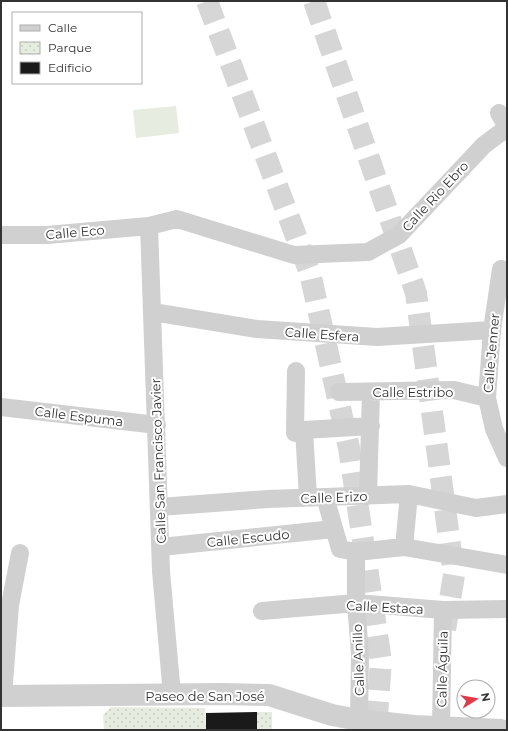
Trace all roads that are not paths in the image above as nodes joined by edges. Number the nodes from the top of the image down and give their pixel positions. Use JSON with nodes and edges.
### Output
{"nodes":[{"id":1,"x":507,"y":131,"type":"edge"},
{"id":2,"x":149,"y":226,"type":"junction"},
{"id":3,"x":1,"y":235,"type":"edge"},
{"id":4,"x":501,"y":269,"type":"dead end"},
{"id":5,"x":153,"y":312,"type":"junction"},
{"id":6,"x":492,"y":330,"type":"junction"},
{"id":7,"x":296,"y":371,"type":"dead end"},
{"id":8,"x":339,"y":392,"type":"dead end"},
{"id":9,"x":371,"y":392,"type":"junction"},
{"id":10,"x":487,"y":398,"type":"junction"},
{"id":11,"x":1,"y":407,"type":"edge"},
{"id":12,"x":157,"y":425,"type":"junction"},
{"id":13,"x":370,"y":426,"type":"junction"},
{"id":14,"x":304,"y":430,"type":"junction"},
{"id":15,"x":507,"y":458,"type":"edge"},
{"id":16,"x":409,"y":494,"type":"junction"},
{"id":17,"x":368,"y":496,"type":"junction"},
{"id":18,"x":317,"y":497,"type":"junction"},
{"id":19,"x":507,"y":504,"type":"edge"},
{"id":20,"x":159,"y":508,"type":"junction"},
{"id":21,"x":334,"y":529,"type":"junction"},
{"id":22,"x":161,"y":547,"type":"junction"},
{"id":23,"x":404,"y":547,"type":"junction"},
{"id":24,"x":356,"y":552,"type":"junction"},
{"id":25,"x":20,"y":553,"type":"dead end"},
{"id":26,"x":507,"y":565,"type":"edge"},
{"id":27,"x":6,"y":601,"type":"edge"},
{"id":28,"x":356,"y":604,"type":"junction"},
{"id":29,"x":507,"y":609,"type":"edge"},
{"id":30,"x":443,"y":610,"type":"junction"},
{"id":31,"x":262,"y":611,"type":"dead end"},
{"id":32,"x":172,"y":695,"type":"junction"},
{"id":33,"x":2,"y":696,"type":"edge"},
{"id":34,"x":359,"y":720,"type":"junction"},
{"id":35,"x":441,"y":728,"type":"junction"},
{"id":36,"x":501,"y":730,"type":"edge"}],
"edges":[{"from":1,"to":2,"type":"street","name":"Calle Rio Ebro"},
{"from":2,"to":3,"type":"street","name":"Calle Eco"},
{"from":2,"to":5,"type":"street","name":"Calle San Francisco Javier"},
{"from":4,"to":6,"type":"street","name":"Calle Jenner"},
{"from":5,"to":6,"type":"street","name":"Calle Esfera"},
{"from":5,"to":12,"type":"street","name":"Calle San Francisco Javier"},
{"from":6,"to":10,"type":"street","name":"Calle Jenner"},
{"from":7,"to":14,"type":"street"},
{"from":8,"to":9,"type":"street","name":"Calle Estribo"},
{"from":9,"to":10,"type":"street","name":"Calle Estribo"},
{"from":9,"to":13,"type":"street"},
{"from":10,"to":15,"type":"street","name":"Calle Jenner"},
{"from":11,"to":12,"type":"street","name":"Calle Espuma"},
{"from":12,"to":20,"type":"street","name":"Calle San Francisco Javier"},
{"from":13,"to":14,"type":"street"},
{"from":13,"to":17,"type":"street"},
{"from":14,"to":18,"type":"street"},
{"from":16,"to":17,"type":"street","name":"Calle Erizo"},
{"from":16,"to":19,"type":"street","name":"Calle Erizo"},
{"from":16,"to":23,"type":"street"},
{"from":17,"to":18,"type":"street","name":"Calle Erizo"},
{"from":18,"to":20,"type":"street","name":"Calle Erizo"},
{"from":18,"to":21,"type":"street"},
{"from":20,"to":22,"type":"street","name":"Calle San Francisco Javier"},
{"from":21,"to":22,"type":"street","name":"Calle Escudo"},
{"from":21,"to":24,"type":"street"},
{"from":22,"to":32,"type":"street","name":"Calle San Francisco Javier"},
{"from":23,"to":24,"type":"street"},
{"from":23,"to":26,"type":"street"},
{"from":24,"to":28,"type":"street","name":"Calle Anillo"},
{"from":25,"to":27,"type":"street"},
{"from":27,"to":33,"type":"street"},
{"from":28,"to":30,"type":"street","name":"Calle Estaca"},
{"from":28,"to":31,"type":"street","name":"Calle Estaca"},
{"from":28,"to":34,"type":"street","name":"Calle Anillo"},
{"from":29,"to":30,"type":"street","name":"Calle Estaca"},
{"from":30,"to":35,"type":"street","name":"Calle Águila"},
{"from":32,"to":33,"type":"street","name":"Paseo de San José"},
{"from":32,"to":34,"type":"street","name":"Paseo de San José"},
{"from":34,"to":35,"type":"street","name":"Paseo de San José"},
{"from":35,"to":36,"type":"street","name":"Paseo de San José"}]}
